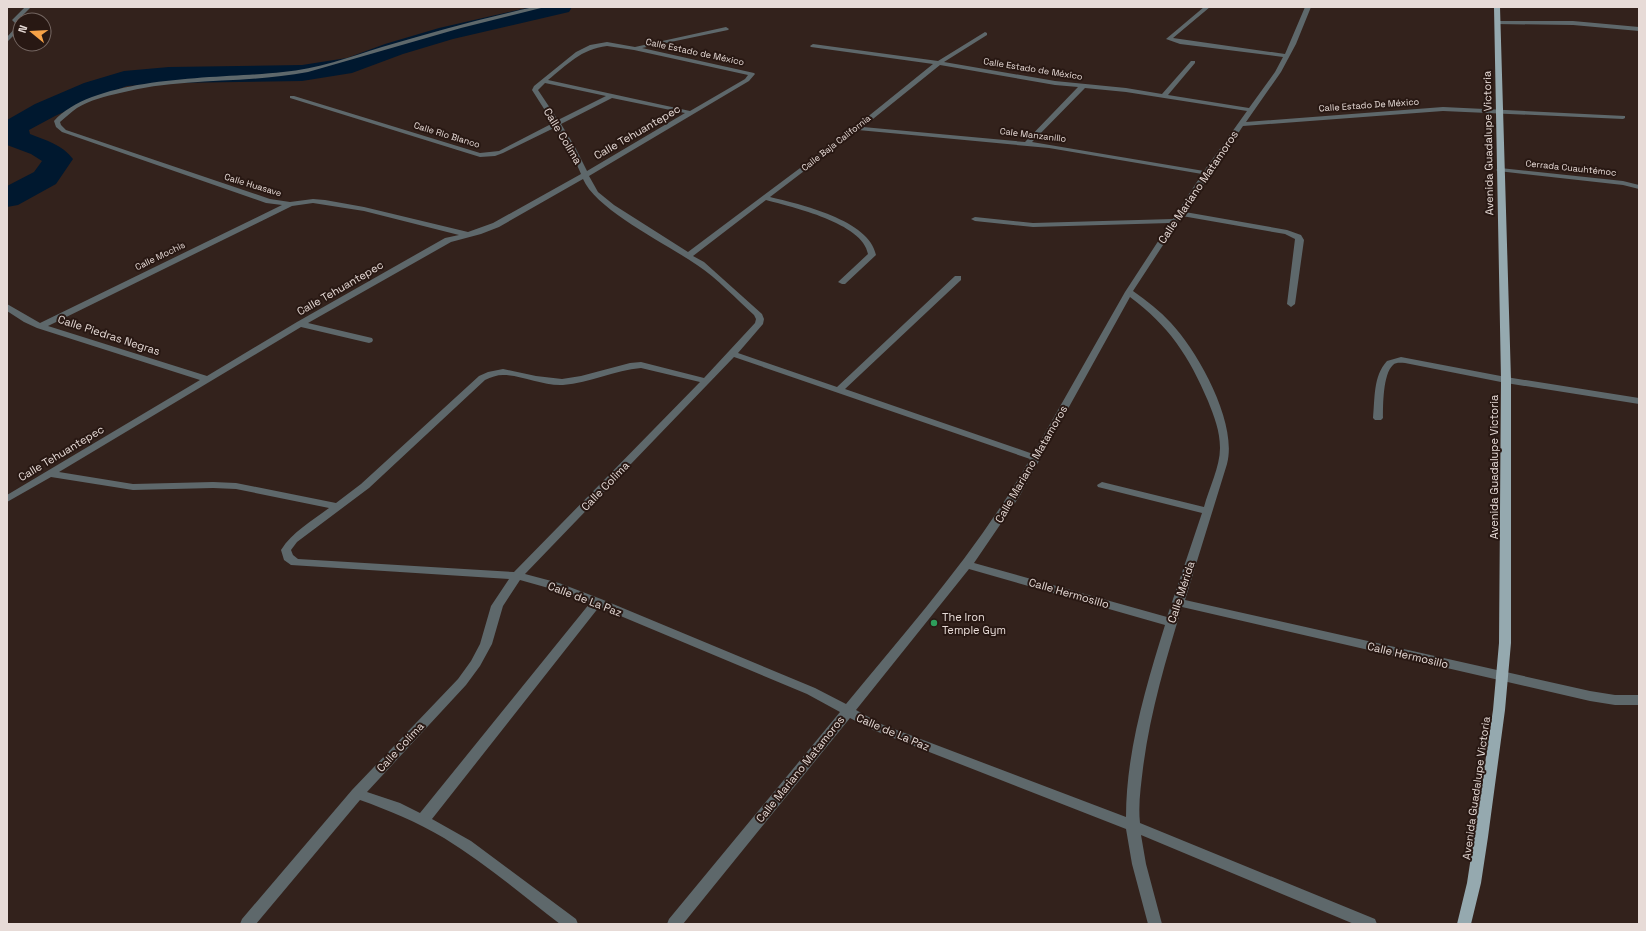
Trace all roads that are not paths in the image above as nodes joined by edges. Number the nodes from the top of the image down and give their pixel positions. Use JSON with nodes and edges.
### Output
{"nodes":[{"id":1,"x":28,"y":7,"type":"edge"},
{"id":2,"x":542,"y":7,"type":"edge"},
{"id":3,"x":1207,"y":7,"type":"edge"},
{"id":4,"x":1308,"y":7,"type":"edge"},
{"id":5,"x":1497,"y":7,"type":"edge"},
{"id":6,"x":1498,"y":23,"type":"junction"},
{"id":7,"x":726,"y":29,"type":"dead end"},
{"id":8,"x":1639,"y":29,"type":"edge"},
{"id":9,"x":985,"y":34,"type":"dead end"},
{"id":10,"x":7,"y":40,"type":"edge"},
{"id":11,"x":813,"y":46,"type":"dead end"},
{"id":12,"x":634,"y":48,"type":"junction"},
{"id":13,"x":1288,"y":56,"type":"junction"},
{"id":14,"x":1193,"y":62,"type":"dead end"},
{"id":15,"x":939,"y":63,"type":"junction"},
{"id":16,"x":543,"y":81,"type":"junction"},
{"id":17,"x":1083,"y":86,"type":"junction"},
{"id":18,"x":611,"y":96,"type":"junction"},
{"id":19,"x":1164,"y":96,"type":"junction"},
{"id":20,"x":292,"y":97,"type":"dead end"},
{"id":21,"x":1250,"y":110,"type":"junction"},
{"id":22,"x":1499,"y":111,"type":"junction"},
{"id":23,"x":692,"y":113,"type":"junction"},
{"id":24,"x":1623,"y":117,"type":"dead end"},
{"id":25,"x":557,"y":124,"type":"junction"},
{"id":26,"x":1240,"y":124,"type":"junction"},
{"id":27,"x":857,"y":128,"type":"junction"},
{"id":28,"x":1028,"y":143,"type":"junction"},
{"id":29,"x":1500,"y":170,"type":"junction"},
{"id":30,"x":1206,"y":173,"type":"junction"},
{"id":31,"x":585,"y":175,"type":"junction"},
{"id":32,"x":1639,"y":187,"type":"edge"},
{"id":33,"x":765,"y":198,"type":"junction"},
{"id":34,"x":290,"y":204,"type":"junction"},
{"id":35,"x":1180,"y":213,"type":"junction"},
{"id":36,"x":975,"y":219,"type":"dead end"},
{"id":37,"x":1174,"y":221,"type":"junction"},
{"id":38,"x":468,"y":234,"type":"junction"},
{"id":39,"x":689,"y":255,"type":"junction"},
{"id":40,"x":958,"y":278,"type":"dead end"},
{"id":41,"x":842,"y":282,"type":"dead end"},
{"id":42,"x":1129,"y":292,"type":"junction"},
{"id":43,"x":1291,"y":304,"type":"dead end"},
{"id":44,"x":7,"y":308,"type":"edge"},
{"id":45,"x":300,"y":324,"type":"junction"},
{"id":46,"x":40,"y":326,"type":"junction"},
{"id":47,"x":369,"y":340,"type":"dead end"},
{"id":48,"x":732,"y":354,"type":"junction"},
{"id":49,"x":208,"y":379,"type":"junction"},
{"id":50,"x":1506,"y":380,"type":"junction"},
{"id":51,"x":706,"y":381,"type":"junction"},
{"id":52,"x":839,"y":390,"type":"junction"},
{"id":53,"x":1639,"y":401,"type":"edge"},
{"id":54,"x":1378,"y":418,"type":"dead end"},
{"id":55,"x":1037,"y":458,"type":"junction"},
{"id":56,"x":49,"y":474,"type":"junction"},
{"id":57,"x":1102,"y":485,"type":"dead end"},
{"id":58,"x":7,"y":499,"type":"edge"},
{"id":59,"x":338,"y":506,"type":"junction"},
{"id":60,"x":1208,"y":510,"type":"junction"},
{"id":61,"x":967,"y":565,"type":"junction"},
{"id":62,"x":517,"y":576,"type":"junction"},
{"id":63,"x":597,"y":602,"type":"junction"},
{"id":64,"x":1178,"y":602,"type":"junction"},
{"id":65,"x":1170,"y":622,"type":"junction"},
{"id":66,"x":1503,"y":677,"type":"junction"},
{"id":67,"x":1639,"y":700,"type":"edge"},
{"id":68,"x":847,"y":711,"type":"junction"},
{"id":69,"x":357,"y":794,"type":"junction"},
{"id":70,"x":423,"y":820,"type":"junction"},
{"id":71,"x":1133,"y":826,"type":"junction"},
{"id":72,"x":247,"y":924,"type":"edge"},
{"id":73,"x":571,"y":924,"type":"edge"},
{"id":74,"x":674,"y":924,"type":"edge"},
{"id":75,"x":1155,"y":924,"type":"edge"},
{"id":76,"x":1370,"y":924,"type":"edge"},
{"id":77,"x":1464,"y":924,"type":"edge"}],
"edges":[{"from":1,"to":10,"type":"street"},
{"from":2,"to":34,"type":"street","name":"Calle Huasave"},
{"from":3,"to":13,"type":"street"},
{"from":4,"to":13,"type":"street","name":"Calle Mariano Matamoros"},
{"from":5,"to":6,"type":"main road","name":"Avenida Guadalupe Victoria"},
{"from":6,"to":8,"type":"street"},
{"from":6,"to":22,"type":"main road","name":"Avenida Guadalupe Victoria"},
{"from":7,"to":12,"type":"street"},
{"from":9,"to":15,"type":"street","name":"Calle Baja California"},
{"from":11,"to":15,"type":"street","name":"Calle Estado de México"},
{"from":12,"to":16,"type":"street","name":"Calle Estado de México"},
{"from":12,"to":23,"type":"street","name":"Calle Estado de México"},
{"from":13,"to":21,"type":"street","name":"Calle Mariano Matamoros"},
{"from":14,"to":19,"type":"street"},
{"from":15,"to":17,"type":"street","name":"Calle Estado de México"},
{"from":15,"to":27,"type":"street","name":"Calle Baja California"},
{"from":16,"to":18,"type":"street"},
{"from":16,"to":25,"type":"street","name":"Calle Colima"},
{"from":17,"to":19,"type":"street","name":"Calle Estado de México"},
{"from":17,"to":28,"type":"street"},
{"from":18,"to":23,"type":"street"},
{"from":18,"to":25,"type":"street","name":"Calle Rio Blanco"},
{"from":19,"to":21,"type":"street","name":"Calle Estado de México"},
{"from":20,"to":25,"type":"street","name":"Calle Rio Blanco"},
{"from":21,"to":26,"type":"street","name":"Calle Mariano Matamoros"},
{"from":22,"to":24,"type":"street","name":"Calle Estado De México"},
{"from":22,"to":26,"type":"street","name":"Calle Estado De México"},
{"from":22,"to":29,"type":"main road","name":"Avenida Guadalupe Victoria"},
{"from":23,"to":31,"type":"street","name":"Calle Tehuantepec"},
{"from":25,"to":31,"type":"street","name":"Calle Colima"},
{"from":26,"to":30,"type":"street","name":"Calle Mariano Matamoros"},
{"from":27,"to":28,"type":"street","name":"Cale Manzanillo"},
{"from":27,"to":33,"type":"street","name":"Calle Baja California"},
{"from":28,"to":30,"type":"street","name":"Cale Manzanillo"},
{"from":29,"to":32,"type":"street","name":"Cerrada Cuauhtémoc"},
{"from":29,"to":50,"type":"main road","name":"Avenida Guadalupe Victoria"},
{"from":30,"to":35,"type":"street","name":"Calle Mariano Matamoros"},
{"from":31,"to":38,"type":"street","name":"Calle Tehuantepec"},
{"from":31,"to":39,"type":"street","name":"Calle Colima"},
{"from":33,"to":39,"type":"street","name":"Calle Baja California"},
{"from":33,"to":41,"type":"street"},
{"from":34,"to":38,"type":"street","name":"Calle Huasave"},
{"from":34,"to":46,"type":"street","name":"Calle Mochis"},
{"from":35,"to":37,"type":"street","name":"Calle Mariano Matamoros"},
{"from":35,"to":43,"type":"street"},
{"from":36,"to":37,"type":"street"},
{"from":37,"to":42,"type":"street","name":"Calle Mariano Matamoros"},
{"from":38,"to":45,"type":"street","name":"Calle Tehuantepec"},
{"from":39,"to":48,"type":"street","name":"Calle Colima"},
{"from":40,"to":52,"type":"street"},
{"from":42,"to":55,"type":"street","name":"Calle Mariano Matamoros"},
{"from":42,"to":60,"type":"street","name":"Calle Mérida"},
{"from":44,"to":46,"type":"street","name":"Calle Piedras Negras"},
{"from":45,"to":47,"type":"street"},
{"from":45,"to":49,"type":"street","name":"Calle Tehuantepec"},
{"from":46,"to":49,"type":"street","name":"Calle Piedras Negras"},
{"from":48,"to":51,"type":"street","name":"Calle Colima"},
{"from":48,"to":52,"type":"street"},
{"from":49,"to":56,"type":"street","name":"Calle Tehuantepec"},
{"from":50,"to":53,"type":"street"},
{"from":50,"to":54,"type":"street"},
{"from":50,"to":66,"type":"main road","name":"Avenida Guadalupe Victoria"},
{"from":51,"to":59,"type":"street","name":"Calle de La Paz"},
{"from":51,"to":62,"type":"street","name":"Calle Colima"},
{"from":52,"to":55,"type":"street"},
{"from":55,"to":61,"type":"street","name":"Calle Mariano Matamoros"},
{"from":56,"to":58,"type":"street","name":"Calle Tehuantepec"},
{"from":56,"to":59,"type":"street"},
{"from":57,"to":60,"type":"street"},
{"from":59,"to":62,"type":"street","name":"Calle de La Paz"},
{"from":60,"to":64,"type":"street","name":"Calle Mérida"},
{"from":61,"to":65,"type":"street","name":"Calle Hermosillo"},
{"from":61,"to":68,"type":"street","name":"Calle Mariano Matamoros"},
{"from":62,"to":63,"type":"street","name":"Calle de La Paz"},
{"from":62,"to":69,"type":"street","name":"Calle Colima"},
{"from":63,"to":68,"type":"street","name":"Calle de La Paz"},
{"from":63,"to":70,"type":"street"},
{"from":64,"to":65,"type":"street","name":"Calle Mérida"},
{"from":64,"to":66,"type":"street","name":"Calle Hermosillo"},
{"from":65,"to":71,"type":"street","name":"Calle Mérida"},
{"from":66,"to":67,"type":"street","name":"Calle Hermosillo"},
{"from":66,"to":77,"type":"main road","name":"Avenida Guadalupe Victoria"},
{"from":68,"to":71,"type":"street","name":"Calle de La Paz"},
{"from":68,"to":74,"type":"street","name":"Calle Mariano Matamoros"},
{"from":69,"to":70,"type":"street"},
{"from":69,"to":72,"type":"street","name":"Calle Colima"},
{"from":70,"to":73,"type":"street"},
{"from":71,"to":75,"type":"street","name":"Calle Mérida"},
{"from":71,"to":76,"type":"street","name":"Calle de La Paz"}]}
